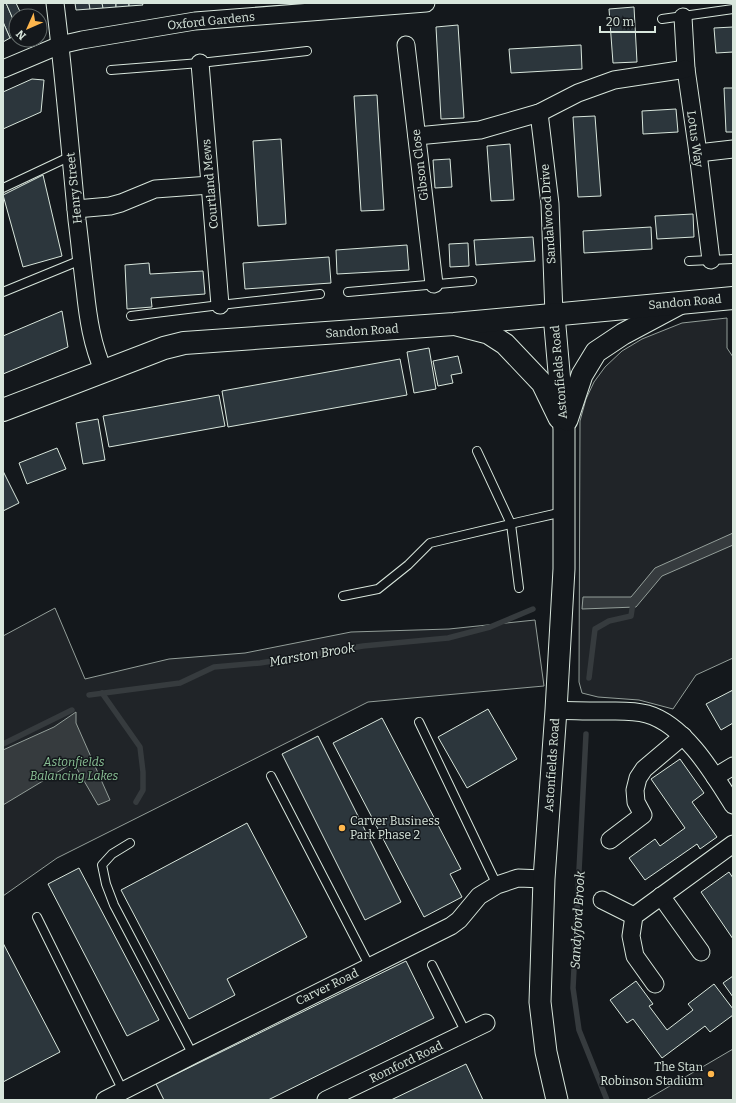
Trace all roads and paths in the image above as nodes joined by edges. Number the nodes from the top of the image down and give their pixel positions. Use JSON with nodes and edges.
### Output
{"nodes":[{"id":1,"x":55,"y":3,"type":"edge"},
{"id":2,"x":426,"y":3,"type":"edge"},
{"id":3,"x":733,"y":10,"type":"edge"},
{"id":4,"x":682,"y":17,"type":"junction"},
{"id":5,"x":662,"y":19,"type":"dead end"},
{"id":6,"x":60,"y":45,"type":"junction"},
{"id":7,"x":406,"y":46,"type":"dead end"},
{"id":8,"x":307,"y":51,"type":"dead end"},
{"id":9,"x":200,"y":63,"type":"junction"},
{"id":10,"x":686,"y":69,"type":"junction"},
{"id":11,"x":3,"y":70,"type":"edge"},
{"id":12,"x":111,"y":70,"type":"dead end"},
{"id":13,"x":539,"y":113,"type":"junction"},
{"id":14,"x":417,"y":136,"type":"junction"},
{"id":15,"x":733,"y":149,"type":"edge"},
{"id":16,"x":698,"y":153,"type":"junction"},
{"id":17,"x":71,"y":156,"type":"junction"},
{"id":18,"x":210,"y":185,"type":"junction"},
{"id":19,"x":3,"y":188,"type":"edge"},
{"id":20,"x":76,"y":209,"type":"junction"},
{"id":21,"x":733,"y":259,"type":"edge"},
{"id":22,"x":81,"y":260,"type":"junction"},
{"id":23,"x":711,"y":260,"type":"junction"},
{"id":24,"x":689,"y":261,"type":"dead end"},
{"id":25,"x":472,"y":281,"type":"dead end"},
{"id":26,"x":434,"y":284,"type":"junction"},
{"id":27,"x":3,"y":292,"type":"edge"},
{"id":28,"x":348,"y":292,"type":"dead end"},
{"id":29,"x":320,"y":294,"type":"dead end"},
{"id":30,"x":733,"y":298,"type":"edge"},
{"id":31,"x":682,"y":303,"type":"junction"},
{"id":32,"x":220,"y":305,"type":"junction"},
{"id":33,"x":554,"y":315,"type":"junction"},
{"id":34,"x":131,"y":316,"type":"dead end"},
{"id":35,"x":454,"y":324,"type":"junction"},
{"id":36,"x":104,"y":372,"type":"junction"},
{"id":37,"x":3,"y":410,"type":"edge"},
{"id":38,"x":564,"y":429,"type":"junction"},
{"id":39,"x":477,"y":451,"type":"dead end"},
{"id":40,"x":564,"y":512,"type":"junction"},
{"id":41,"x":511,"y":524,"type":"junction"},
{"id":42,"x":519,"y":588,"type":"dead end"},
{"id":43,"x":342,"y":596,"type":"dead end"},
{"id":44,"x":556,"y":710,"type":"junction"},
{"id":45,"x":419,"y":722,"type":"dead end"},
{"id":46,"x":683,"y":736,"type":"junction"},
{"id":47,"x":733,"y":766,"type":"edge"},
{"id":48,"x":270,"y":776,"type":"dead end"},
{"id":49,"x":715,"y":777,"type":"junction"},
{"id":50,"x":733,"y":805,"type":"edge"},
{"id":51,"x":610,"y":840,"type":"dead end"},
{"id":52,"x":130,"y":843,"type":"dead end"},
{"id":53,"x":733,"y":844,"type":"edge"},
{"id":54,"x":544,"y":879,"type":"junction"},
{"id":55,"x":497,"y":884,"type":"junction"},
{"id":56,"x":661,"y":896,"type":"junction"},
{"id":57,"x":602,"y":900,"type":"dead end"},
{"id":58,"x":634,"y":916,"type":"junction"},
{"id":59,"x":36,"y":917,"type":"dead end"},
{"id":60,"x":701,"y":952,"type":"dead end"},
{"id":61,"x":432,"y":965,"type":"dead end"},
{"id":62,"x":370,"y":967,"type":"junction"},
{"id":63,"x":655,"y":984,"type":"dead end"},
{"id":64,"x":486,"y":1023,"type":"dead end"},
{"id":65,"x":466,"y":1033,"type":"junction"},
{"id":66,"x":193,"y":1055,"type":"junction"},
{"id":67,"x":123,"y":1091,"type":"junction"},
{"id":68,"x":105,"y":1100,"type":"edge"},
{"id":69,"x":326,"y":1100,"type":"edge"},
{"id":70,"x":557,"y":1100,"type":"edge"}],
"edges":[{"from":1,"to":6,"type":"street","name":"Henry Street"},
{"from":2,"to":6,"type":"street","name":"Oxford Gardens"},
{"from":3,"to":4,"type":"lane"},
{"from":4,"to":5,"type":"lane"},
{"from":4,"to":10,"type":"street","name":"Lotus Way"},
{"from":6,"to":11,"type":"street","name":"Oxford Gardens"},
{"from":6,"to":17,"type":"street","name":"Henry Street"},
{"from":7,"to":14,"type":"street","name":"Gibson Close"},
{"from":8,"to":9,"type":"lane"},
{"from":9,"to":12,"type":"lane"},
{"from":9,"to":18,"type":"street","name":"Courtland Mews"},
{"from":10,"to":13,"type":"street"},
{"from":10,"to":16,"type":"street","name":"Lotus Way"},
{"from":13,"to":14,"type":"street"},
{"from":13,"to":33,"type":"street","name":"Sandalwood Drive"},
{"from":14,"to":26,"type":"street","name":"Gibson Close"},
{"from":15,"to":16,"type":"street"},
{"from":16,"to":23,"type":"street","name":"Lotus Way"},
{"from":17,"to":19,"type":"lane"},
{"from":17,"to":20,"type":"street","name":"Henry Street"},
{"from":18,"to":20,"type":"street"},
{"from":18,"to":32,"type":"street","name":"Courtland Mews"},
{"from":20,"to":22,"type":"street","name":"Henry Street"},
{"from":21,"to":23,"type":"lane"},
{"from":22,"to":27,"type":"lane"},
{"from":22,"to":36,"type":"street","name":"Henry Street"},
{"from":23,"to":24,"type":"lane"},
{"from":25,"to":26,"type":"lane"},
{"from":26,"to":28,"type":"lane"},
{"from":29,"to":32,"type":"lane"},
{"from":30,"to":31,"type":"main road","name":"Sandon Road"},
{"from":31,"to":33,"type":"main road","name":"Sandon Road"},
{"from":31,"to":38,"type":"street","name":"Astonfields Road"},
{"from":32,"to":34,"type":"lane"},
{"from":33,"to":35,"type":"main road","name":"Sandon Road"},
{"from":33,"to":38,"type":"street","name":"Astonfields Road"},
{"from":35,"to":36,"type":"main road","name":"Sandon Road"},
{"from":35,"to":38,"type":"street","name":"Astonfields Road"},
{"from":36,"to":37,"type":"main road","name":"Sandon Road"},
{"from":38,"to":40,"type":"street","name":"Astonfields Road"},
{"from":39,"to":41,"type":"lane"},
{"from":40,"to":41,"type":"lane"},
{"from":40,"to":44,"type":"street","name":"Astonfields Road"},
{"from":41,"to":42,"type":"lane"},
{"from":41,"to":43,"type":"lane"},
{"from":44,"to":46,"type":"street"},
{"from":44,"to":54,"type":"street","name":"Astonfields Road"},
{"from":45,"to":55,"type":"lane"},
{"from":46,"to":49,"type":"street"},
{"from":46,"to":51,"type":"street"},
{"from":47,"to":49,"type":"street"},
{"from":48,"to":62,"type":"lane"},
{"from":49,"to":50,"type":"street"},
{"from":52,"to":66,"type":"lane"},
{"from":53,"to":56,"type":"street"},
{"from":54,"to":55,"type":"street","name":"Carver Road"},
{"from":54,"to":70,"type":"street","name":"Astonfields Road"},
{"from":55,"to":62,"type":"street","name":"Carver Road"},
{"from":56,"to":58,"type":"street"},
{"from":56,"to":60,"type":"street"},
{"from":57,"to":58,"type":"street"},
{"from":58,"to":63,"type":"street"},
{"from":59,"to":67,"type":"lane"},
{"from":61,"to":65,"type":"lane"},
{"from":62,"to":66,"type":"street","name":"Carver Road"},
{"from":64,"to":65,"type":"street","name":"Romford Road"},
{"from":65,"to":69,"type":"street","name":"Romford Road"},
{"from":66,"to":67,"type":"street","name":"Carver Road"},
{"from":67,"to":68,"type":"street","name":"Carver Road"}]}
